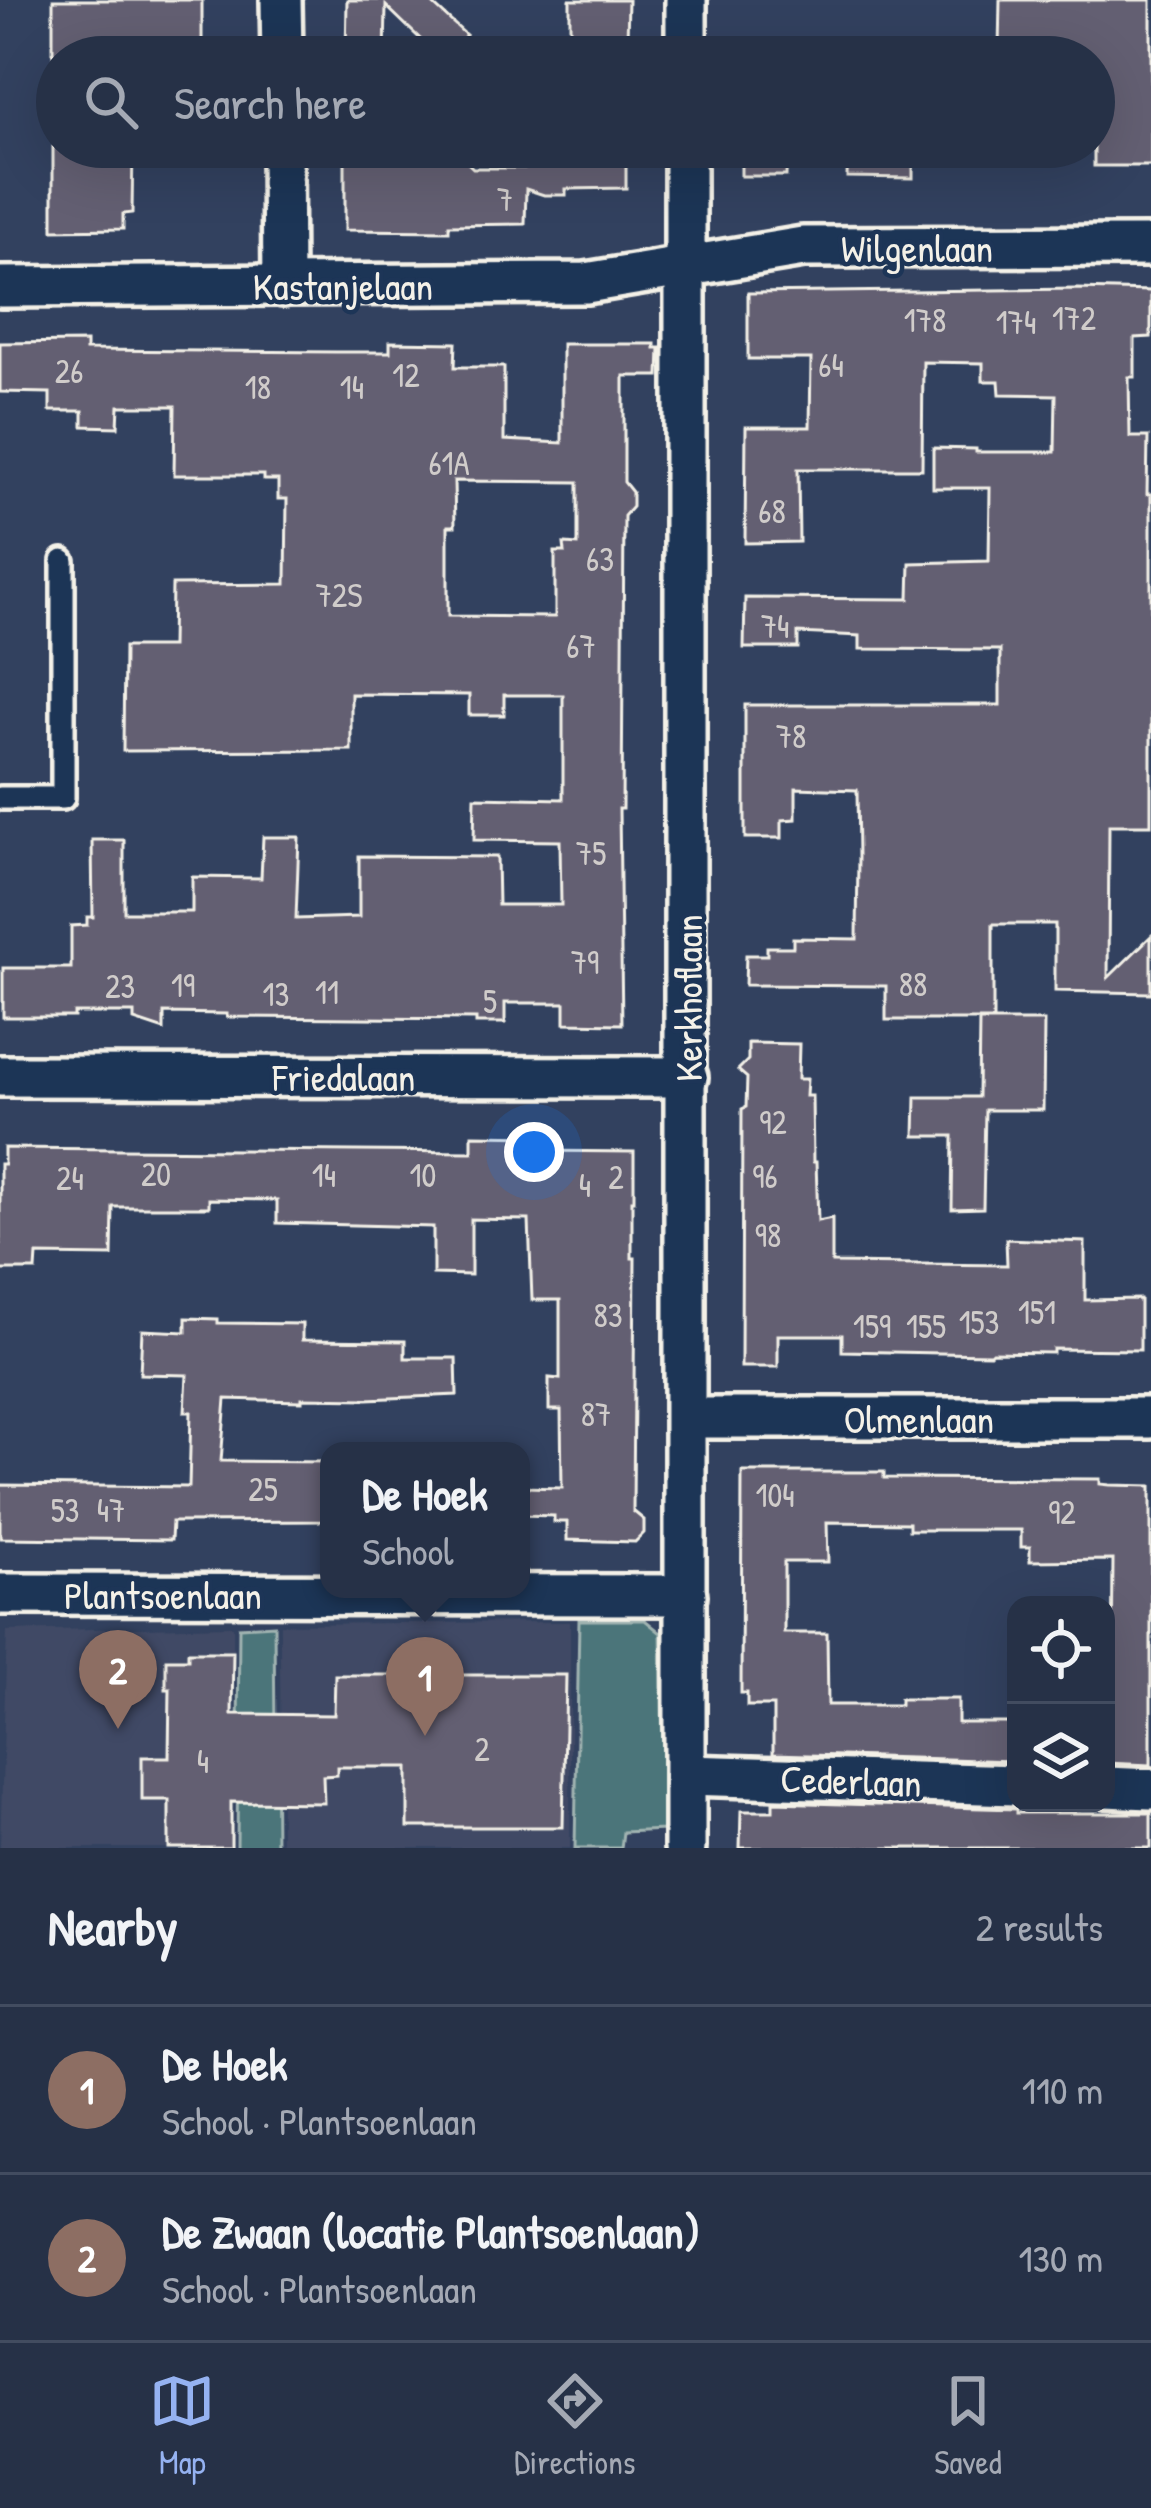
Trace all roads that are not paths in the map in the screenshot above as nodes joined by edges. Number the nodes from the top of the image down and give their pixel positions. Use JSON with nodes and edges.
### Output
{"nodes":[{"id":1,"x":281,"y":0,"type":"edge"},
{"id":2,"x":686,"y":0,"type":"edge"},
{"id":3,"x":282,"y":36,"type":"edge"},
{"id":4,"x":686,"y":36,"type":"edge"},
{"id":5,"x":282,"y":168,"type":"edge"},
{"id":6,"x":686,"y":168,"type":"edge"},
{"id":7,"x":1151,"y":246,"type":"edge"},
{"id":8,"x":685,"y":268,"type":"junction"},
{"id":9,"x":0,"y":286,"type":"edge"},
{"id":10,"x":283,"y":286,"type":"junction"},
{"id":11,"x":63,"y":561,"type":"dead end"},
{"id":12,"x":0,"y":798,"type":"edge"},
{"id":13,"x":0,"y":1076,"type":"edge"},
{"id":14,"x":687,"y":1077,"type":"junction"},
{"id":15,"x":687,"y":1418,"type":"junction"},
{"id":16,"x":1151,"y":1418,"type":"edge"},
{"id":17,"x":0,"y":1594,"type":"edge"},
{"id":18,"x":320,"y":1594,"type":"edge"},
{"id":19,"x":530,"y":1595,"type":"edge"},
{"id":20,"x":686,"y":1595,"type":"junction"},
{"id":21,"x":686,"y":1775,"type":"junction"},
{"id":22,"x":1007,"y":1785,"type":"edge"},
{"id":23,"x":1115,"y":1787,"type":"edge"},
{"id":24,"x":1151,"y":1789,"type":"edge"},
{"id":25,"x":685,"y":1848,"type":"edge"}],
"edges":[{"from":1,"to":3,"type":"street"},
{"from":2,"to":4,"type":"street"},
{"from":5,"to":10,"type":"street"},
{"from":6,"to":8,"type":"street","name":"Kerkhoflaan"},
{"from":7,"to":8,"type":"street","name":"Wilgenlaan"},
{"from":8,"to":10,"type":"street","name":"Kastanjelaan"},
{"from":8,"to":14,"type":"street","name":"Kerkhoflaan"},
{"from":9,"to":10,"type":"street","name":"Kastanjelaan"},
{"from":11,"to":12,"type":"lane"},
{"from":13,"to":14,"type":"street","name":"Friedalaan"},
{"from":14,"to":15,"type":"street","name":"Kerkhoflaan"},
{"from":15,"to":16,"type":"street","name":"Olmenlaan"},
{"from":15,"to":20,"type":"street","name":"Kerkhoflaan"},
{"from":17,"to":18,"type":"street","name":"Plantsoenlaan"},
{"from":19,"to":20,"type":"street","name":"Plantsoenlaan"},
{"from":20,"to":21,"type":"street","name":"Kerkhoflaan"},
{"from":21,"to":22,"type":"street","name":"Cederlaan"},
{"from":21,"to":25,"type":"street","name":"Kerkhoflaan"},
{"from":23,"to":24,"type":"street"}]}
